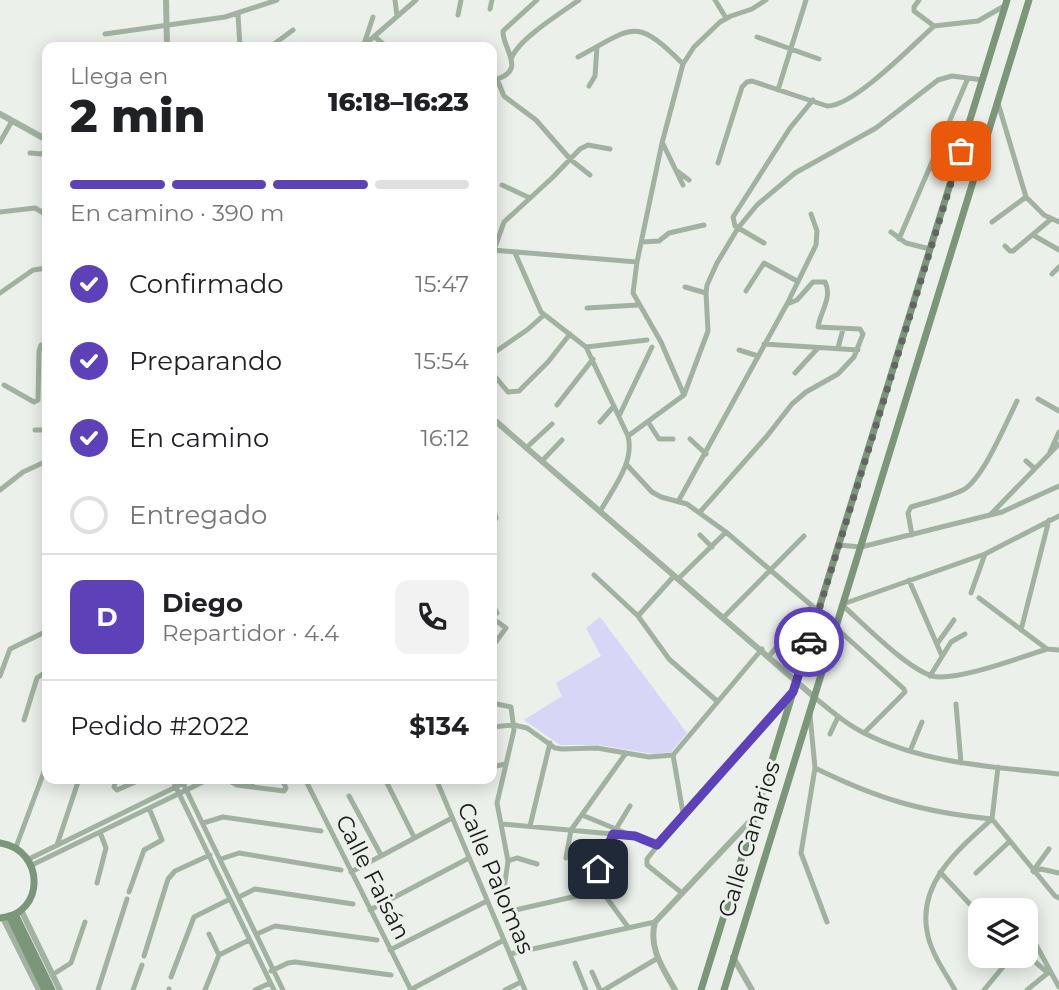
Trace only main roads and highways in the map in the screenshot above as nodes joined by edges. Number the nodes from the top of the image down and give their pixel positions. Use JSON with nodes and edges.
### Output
{"nodes":[{"id":1,"x":1029,"y":0,"type":"edge"},
{"id":2,"x":1007,"y":3,"type":"edge"},
{"id":3,"x":0,"y":843,"type":"edge"},
{"id":4,"x":10,"y":915,"type":"edge"},
{"id":5,"x":45,"y":990,"type":"edge"},
{"id":6,"x":52,"y":990,"type":"edge"},
{"id":7,"x":701,"y":990,"type":"edge"},
{"id":8,"x":724,"y":990,"type":"edge"}],
"edges":[{"from":1,"to":8,"type":"main road","name":"Calle Canarios"},
{"from":2,"to":7,"type":"main road","name":"Calle Canarios"},
{"from":3,"to":4,"type":"main road"},
{"from":4,"to":5,"type":"main road"},
{"from":4,"to":6,"type":"main road"}]}
